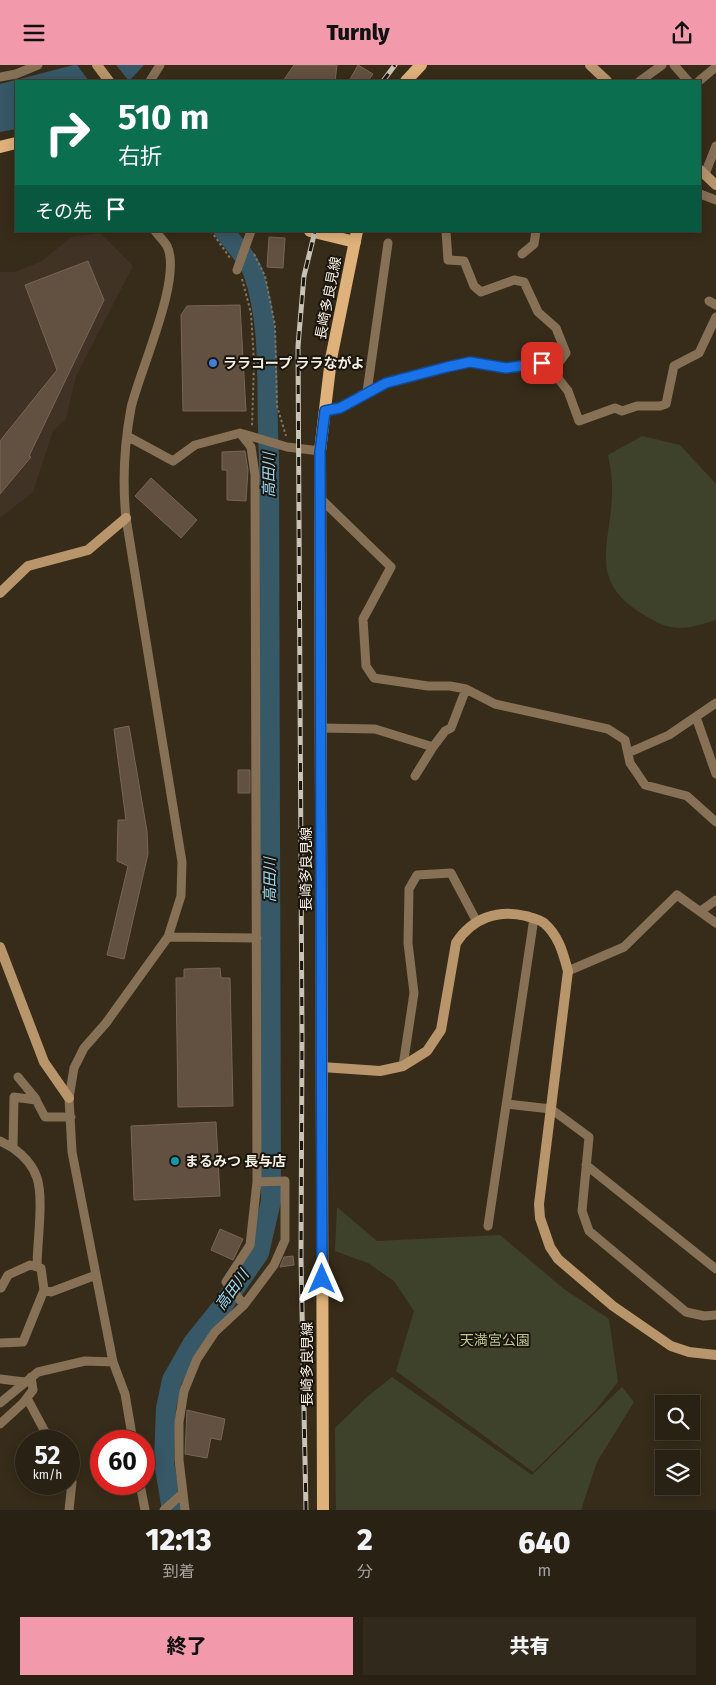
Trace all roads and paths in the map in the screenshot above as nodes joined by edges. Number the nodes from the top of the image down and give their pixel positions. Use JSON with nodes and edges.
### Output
{"nodes":[{"id":1,"x":38,"y":65,"type":"edge"},
{"id":2,"x":97,"y":65,"type":"edge"},
{"id":3,"x":160,"y":65,"type":"edge"},
{"id":4,"x":421,"y":65,"type":"edge"},
{"id":5,"x":590,"y":65,"type":"edge"},
{"id":6,"x":662,"y":65,"type":"edge"},
{"id":7,"x":674,"y":65,"type":"edge"},
{"id":8,"x":716,"y":67,"type":"edge"},
{"id":9,"x":0,"y":77,"type":"edge"},
{"id":10,"x":108,"y":80,"type":"edge"},
{"id":11,"x":151,"y":80,"type":"edge"},
{"id":12,"x":407,"y":80,"type":"edge"},
{"id":13,"x":606,"y":80,"type":"edge"},
{"id":14,"x":641,"y":80,"type":"edge"},
{"id":15,"x":687,"y":80,"type":"edge"},
{"id":16,"x":701,"y":80,"type":"edge"},
{"id":17,"x":15,"y":143,"type":"edge"},
{"id":18,"x":716,"y":146,"type":"edge"},
{"id":19,"x":0,"y":147,"type":"edge"},
{"id":20,"x":702,"y":172,"type":"edge"},
{"id":21,"x":716,"y":185,"type":"edge"},
{"id":22,"x":701,"y":194,"type":"edge"},
{"id":23,"x":716,"y":200,"type":"edge"},
{"id":24,"x":156,"y":232,"type":"edge"},
{"id":25,"x":212,"y":232,"type":"edge"},
{"id":26,"x":251,"y":232,"type":"edge"},
{"id":27,"x":319,"y":232,"type":"edge"},
{"id":28,"x":446,"y":232,"type":"edge"},
{"id":29,"x":536,"y":232,"type":"edge"},
{"id":30,"x":356,"y":236,"type":"edge"},
{"id":31,"x":247,"y":241,"type":"junction"},
{"id":32,"x":388,"y":243,"type":"dead end"},
{"id":33,"x":522,"y":254,"type":"dead end"},
{"id":34,"x":238,"y":269,"type":"junction"},
{"id":35,"x":716,"y":317,"type":"edge"},
{"id":36,"x":553,"y":364,"type":"junction"},
{"id":37,"x":367,"y":392,"type":"junction"},
{"id":38,"x":325,"y":411,"type":"junction"},
{"id":39,"x":240,"y":433,"type":"junction"},
{"id":40,"x":127,"y":436,"type":"junction"},
{"id":41,"x":250,"y":436,"type":"junction"},
{"id":42,"x":285,"y":447,"type":"junction"},
{"id":43,"x":320,"y":451,"type":"junction"},
{"id":44,"x":320,"y":498,"type":"junction"},
{"id":45,"x":126,"y":518,"type":"junction"},
{"id":46,"x":0,"y":593,"type":"edge"},
{"id":47,"x":466,"y":689,"type":"junction"},
{"id":48,"x":716,"y":703,"type":"edge"},
{"id":49,"x":696,"y":717,"type":"junction"},
{"id":50,"x":321,"y":728,"type":"junction"},
{"id":51,"x":433,"y":747,"type":"junction"},
{"id":52,"x":628,"y":753,"type":"junction"},
{"id":53,"x":716,"y":774,"type":"edge"},
{"id":54,"x":415,"y":776,"type":"dead end"},
{"id":55,"x":716,"y":822,"type":"edge"},
{"id":56,"x":716,"y":900,"type":"edge"},
{"id":57,"x":701,"y":911,"type":"junction"},
{"id":58,"x":534,"y":918,"type":"junction"},
{"id":59,"x":477,"y":922,"type":"junction"},
{"id":60,"x":716,"y":923,"type":"edge"},
{"id":61,"x":168,"y":937,"type":"junction"},
{"id":62,"x":257,"y":937,"type":"junction"},
{"id":63,"x":0,"y":947,"type":"edge"},
{"id":64,"x":568,"y":971,"type":"junction"},
{"id":65,"x":403,"y":1066,"type":"junction"},
{"id":66,"x":322,"y":1067,"type":"junction"},
{"id":67,"x":18,"y":1077,"type":"dead end"},
{"id":68,"x":69,"y":1097,"type":"junction"},
{"id":69,"x":36,"y":1099,"type":"junction"},
{"id":70,"x":506,"y":1104,"type":"junction"},
{"id":71,"x":552,"y":1109,"type":"junction"},
{"id":72,"x":71,"y":1117,"type":"junction"},
{"id":73,"x":0,"y":1141,"type":"edge"},
{"id":74,"x":13,"y":1148,"type":"junction"},
{"id":75,"x":586,"y":1165,"type":"junction"},
{"id":76,"x":258,"y":1182,"type":"junction"},
{"id":77,"x":488,"y":1226,"type":"dead end"},
{"id":78,"x":37,"y":1267,"type":"junction"},
{"id":79,"x":716,"y":1269,"type":"edge"},
{"id":80,"x":96,"y":1275,"type":"junction"},
{"id":81,"x":1,"y":1288,"type":"edge"},
{"id":82,"x":44,"y":1290,"type":"junction"},
{"id":83,"x":244,"y":1305,"type":"junction"},
{"id":84,"x":716,"y":1315,"type":"edge"},
{"id":85,"x":0,"y":1343,"type":"edge"},
{"id":86,"x":716,"y":1355,"type":"edge"},
{"id":87,"x":112,"y":1362,"type":"junction"},
{"id":88,"x":0,"y":1379,"type":"edge"},
{"id":89,"x":28,"y":1380,"type":"junction"},
{"id":90,"x":27,"y":1398,"type":"junction"},
{"id":91,"x":0,"y":1403,"type":"edge"},
{"id":92,"x":0,"y":1424,"type":"edge"},
{"id":93,"x":44,"y":1430,"type":"edge"},
{"id":94,"x":131,"y":1430,"type":"edge"},
{"id":95,"x":183,"y":1493,"type":"junction"},
{"id":96,"x":71,"y":1495,"type":"edge"},
{"id":97,"x":142,"y":1495,"type":"edge"},
{"id":98,"x":69,"y":1510,"type":"edge"},
{"id":99,"x":145,"y":1510,"type":"edge"},
{"id":100,"x":164,"y":1510,"type":"edge"},
{"id":101,"x":185,"y":1510,"type":"edge"},
{"id":102,"x":323,"y":1510,"type":"edge"}],
"edges":[{"from":1,"to":9,"type":"street"},
{"from":2,"to":10,"type":"street"},
{"from":3,"to":11,"type":"street"},
{"from":4,"to":12,"type":"main road"},
{"from":5,"to":13,"type":"street"},
{"from":6,"to":14,"type":"street"},
{"from":7,"to":15,"type":"street"},
{"from":8,"to":16,"type":"street"},
{"from":17,"to":19,"type":"main road"},
{"from":18,"to":20,"type":"street"},
{"from":20,"to":21,"type":"street"},
{"from":22,"to":23,"type":"street"},
{"from":24,"to":40,"type":"street"},
{"from":25,"to":34,"type":"path"},
{"from":26,"to":31,"type":"street"},
{"from":27,"to":30,"type":"main road"},
{"from":28,"to":36,"type":"street"},
{"from":29,"to":33,"type":"street"},
{"from":30,"to":38,"type":"main road","name":"長崎多良見線"},
{"from":31,"to":34,"type":"street"},
{"from":31,"to":42,"type":"path"},
{"from":32,"to":37,"type":"street"},
{"from":34,"to":41,"type":"path"},
{"from":35,"to":36,"type":"street"},
{"from":36,"to":37,"type":"street"},
{"from":37,"to":38,"type":"street"},
{"from":38,"to":43,"type":"main road","name":"長崎多良見線"},
{"from":39,"to":40,"type":"street"},
{"from":39,"to":41,"type":"street"},
{"from":39,"to":62,"type":"street"},
{"from":40,"to":45,"type":"street"},
{"from":41,"to":42,"type":"street"},
{"from":42,"to":43,"type":"street"},
{"from":43,"to":44,"type":"main road","name":"長崎多良見線"},
{"from":44,"to":47,"type":"street"},
{"from":44,"to":50,"type":"main road","name":"長崎多良見線"},
{"from":45,"to":46,"type":"street"},
{"from":45,"to":61,"type":"street"},
{"from":47,"to":51,"type":"street"},
{"from":47,"to":52,"type":"street"},
{"from":48,"to":49,"type":"street"},
{"from":49,"to":52,"type":"street"},
{"from":49,"to":53,"type":"street"},
{"from":50,"to":51,"type":"street"},
{"from":50,"to":66,"type":"main road","name":"長崎多良見線"},
{"from":51,"to":54,"type":"street"},
{"from":52,"to":55,"type":"street"},
{"from":56,"to":57,"type":"street"},
{"from":57,"to":60,"type":"street"},
{"from":57,"to":64,"type":"street"},
{"from":58,"to":59,"type":"street"},
{"from":58,"to":64,"type":"street"},
{"from":58,"to":70,"type":"street"},
{"from":59,"to":65,"type":"street"},
{"from":59,"to":65,"type":"street"},
{"from":61,"to":62,"type":"street"},
{"from":61,"to":68,"type":"street"},
{"from":62,"to":76,"type":"street"},
{"from":63,"to":68,"type":"street"},
{"from":64,"to":71,"type":"street"},
{"from":65,"to":66,"type":"street"},
{"from":66,"to":102,"type":"main road","name":"長崎多良見線"},
{"from":67,"to":69,"type":"street"},
{"from":68,"to":72,"type":"street"},
{"from":69,"to":72,"type":"street"},
{"from":69,"to":74,"type":"street"},
{"from":70,"to":71,"type":"street"},
{"from":70,"to":77,"type":"street"},
{"from":71,"to":75,"type":"street"},
{"from":71,"to":86,"type":"street"},
{"from":72,"to":80,"type":"street"},
{"from":73,"to":74,"type":"street"},
{"from":74,"to":78,"type":"street"},
{"from":75,"to":79,"type":"street"},
{"from":75,"to":84,"type":"street"},
{"from":76,"to":83,"type":"street"},
{"from":76,"to":83,"type":"street"},
{"from":78,"to":81,"type":"street"},
{"from":78,"to":82,"type":"street"},
{"from":80,"to":82,"type":"street"},
{"from":80,"to":87,"type":"street"},
{"from":82,"to":85,"type":"street"},
{"from":83,"to":95,"type":"street"},
{"from":87,"to":89,"type":"street"},
{"from":87,"to":94,"type":"street"},
{"from":88,"to":89,"type":"street"},
{"from":89,"to":90,"type":"street"},
{"from":89,"to":91,"type":"street"},
{"from":90,"to":92,"type":"street"},
{"from":90,"to":93,"type":"street"},
{"from":95,"to":100,"type":"street"},
{"from":95,"to":101,"type":"street"},
{"from":96,"to":98,"type":"street"},
{"from":97,"to":99,"type":"street"}]}
